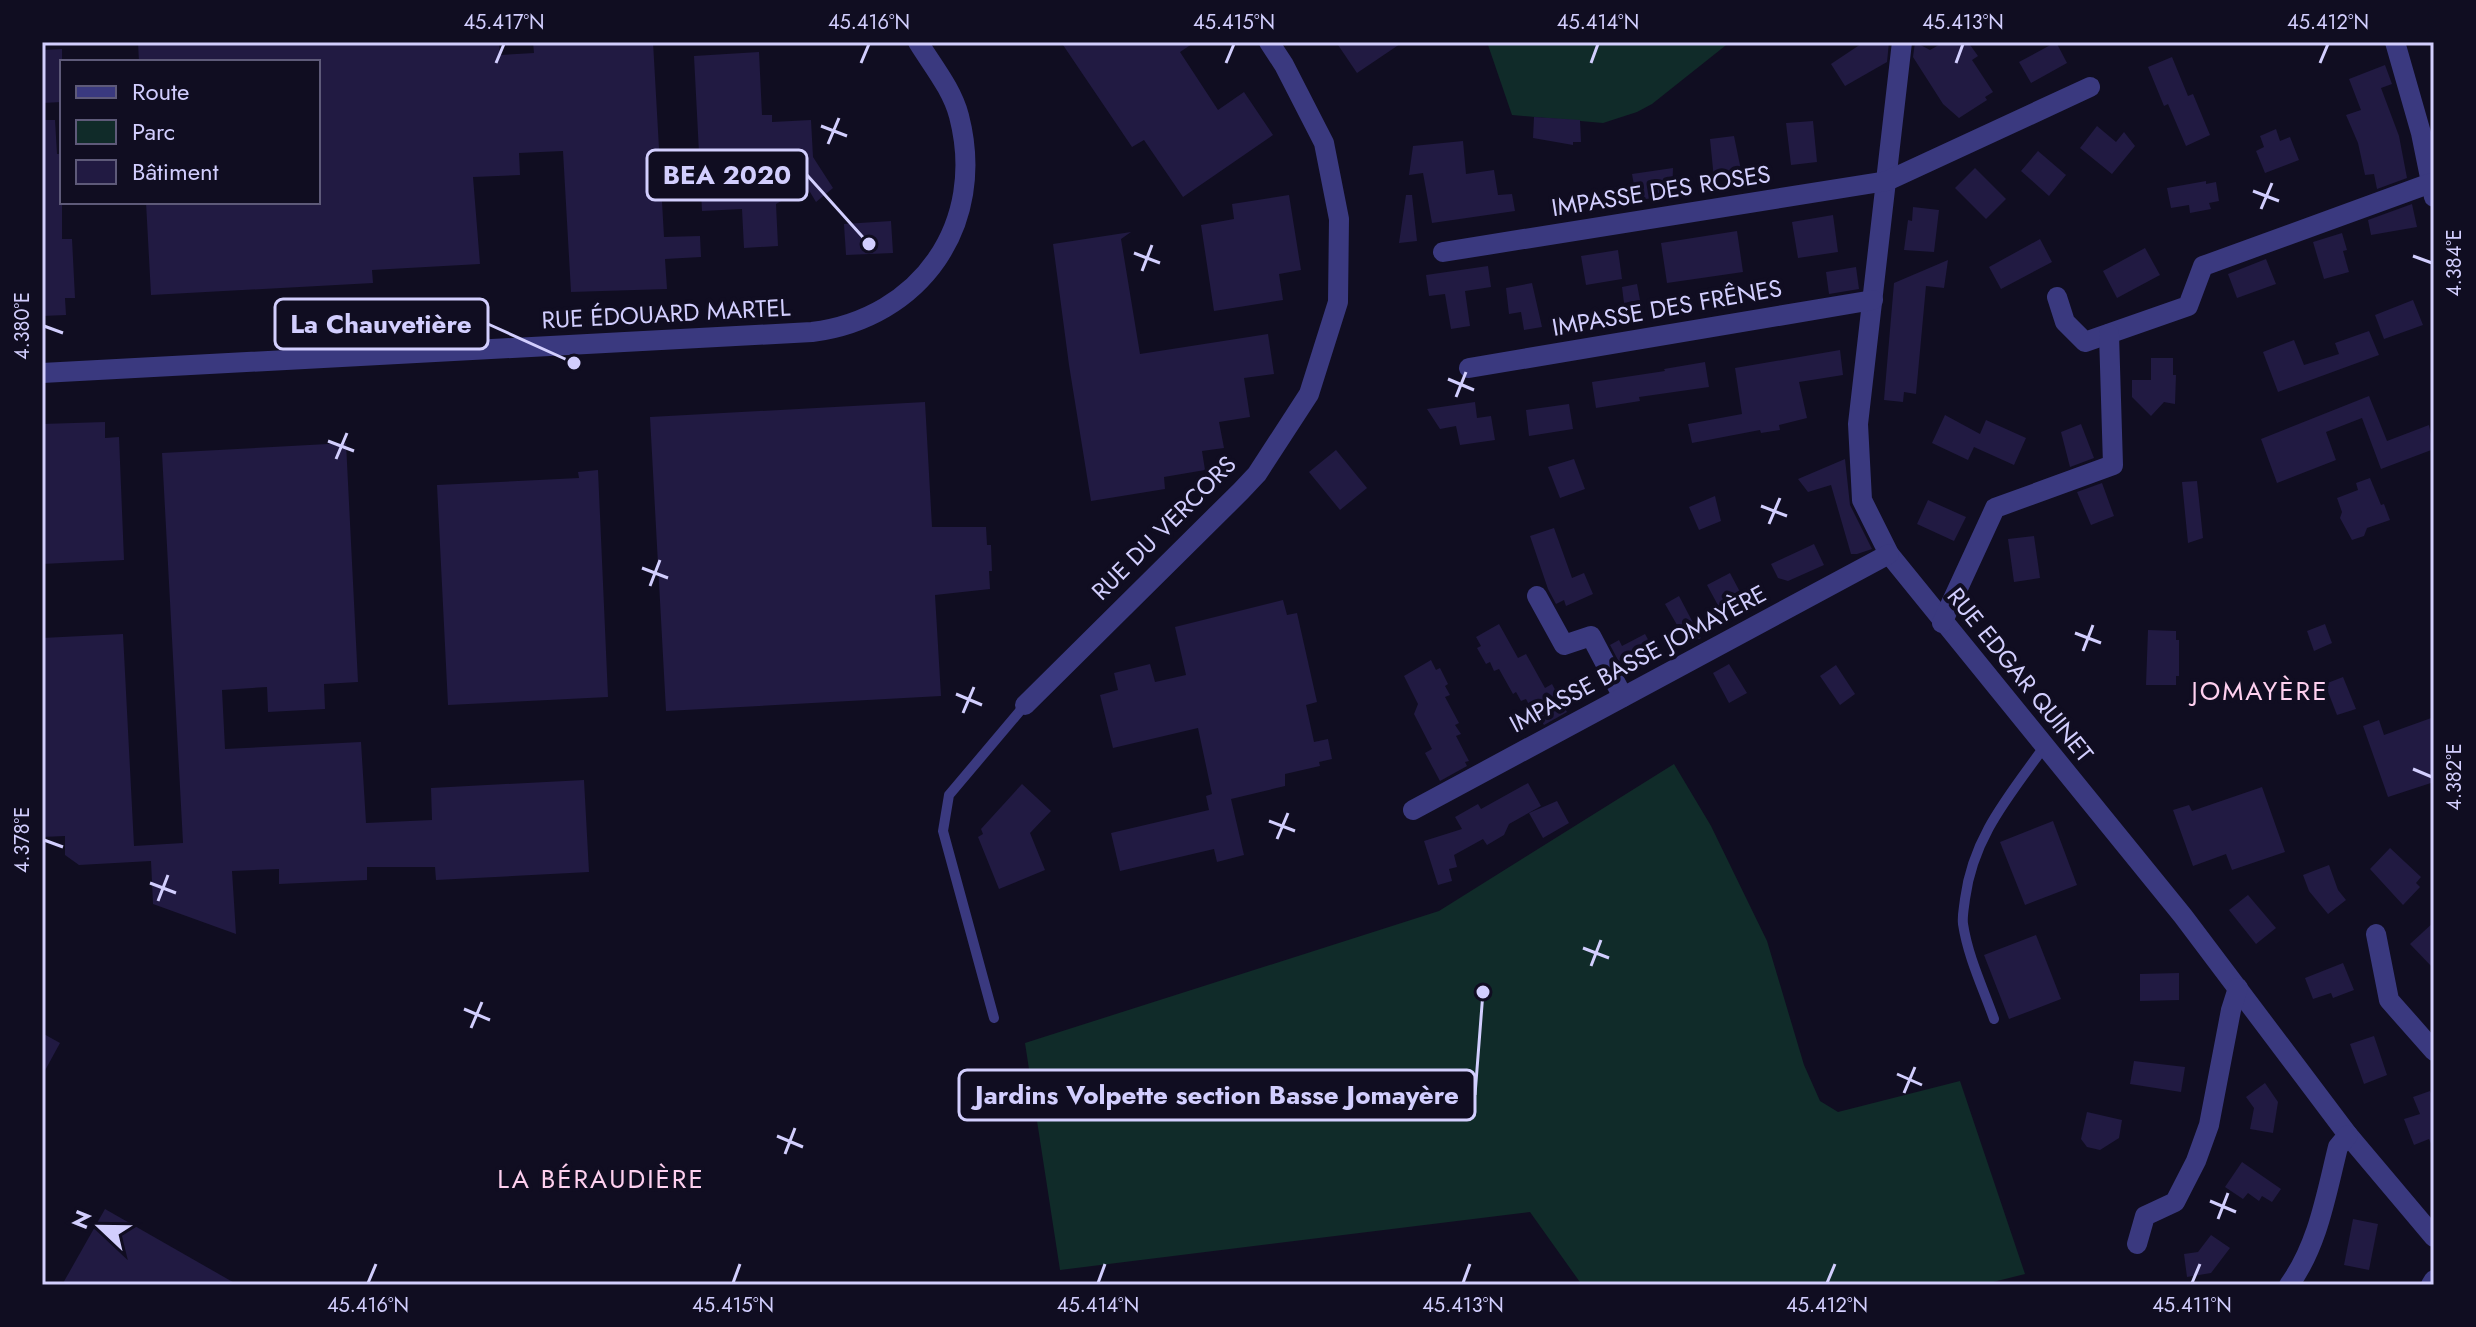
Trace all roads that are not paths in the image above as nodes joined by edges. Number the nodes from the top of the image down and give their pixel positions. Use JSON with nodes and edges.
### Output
{"nodes":[{"id":1,"x":918,"y":42,"type":"edge"},
{"id":2,"x":1269,"y":42,"type":"edge"},
{"id":3,"x":1902,"y":42,"type":"edge"},
{"id":4,"x":2395,"y":42,"type":"edge"},
{"id":5,"x":2090,"y":87,"type":"dead end"},
{"id":6,"x":2427,"y":130,"type":"edge"},
{"id":7,"x":1887,"y":181,"type":"junction"},
{"id":8,"x":2433,"y":190,"type":"edge"},
{"id":9,"x":1443,"y":252,"type":"dead end"},
{"id":10,"x":2057,"y":297,"type":"dead end"},
{"id":11,"x":1873,"y":300,"type":"junction"},
{"id":12,"x":2109,"y":334,"type":"junction"},
{"id":13,"x":1469,"y":368,"type":"dead end"},
{"id":14,"x":42,"y":373,"type":"edge"},
{"id":15,"x":1889,"y":554,"type":"junction"},
{"id":16,"x":1537,"y":596,"type":"dead end"},
{"id":17,"x":1942,"y":623,"type":"junction"},
{"id":18,"x":1623,"y":697,"type":"junction"},
{"id":19,"x":1025,"y":705,"type":"joint"},
{"id":20,"x":2044,"y":747,"type":"junction"},
{"id":21,"x":1413,"y":810,"type":"dead end"},
{"id":22,"x":2376,"y":934,"type":"dead end"},
{"id":23,"x":2238,"y":988,"type":"junction"},
{"id":24,"x":994,"y":1018,"type":"dead end"},
{"id":25,"x":1994,"y":1019,"type":"dead end"},
{"id":26,"x":2434,"y":1051,"type":"edge"},
{"id":27,"x":2348,"y":1135,"type":"junction"},
{"id":28,"x":2434,"y":1237,"type":"edge"},
{"id":29,"x":2137,"y":1244,"type":"dead end"},
{"id":30,"x":2289,"y":1285,"type":"edge"}],
"edges":[{"from":1,"to":14,"type":"street","name":"RUE ÉDOUARD MARTEL"},
{"from":2,"to":19,"type":"street","name":"RUE DU VERCORS"},
{"from":3,"to":7,"type":"street","name":"RUE EDGAR QUINET"},
{"from":4,"to":6,"type":"street"},
{"from":5,"to":7,"type":"street","name":"IMPASSE DES ROSES"},
{"from":6,"to":8,"type":"street"},
{"from":7,"to":9,"type":"street","name":"IMPASSE DES ROSES"},
{"from":7,"to":11,"type":"street","name":"RUE EDGAR QUINET"},
{"from":8,"to":12,"type":"street"},
{"from":10,"to":12,"type":"street"},
{"from":11,"to":13,"type":"street","name":"IMPASSE DES FRÊNES"},
{"from":11,"to":15,"type":"street","name":"RUE EDGAR QUINET"},
{"from":12,"to":17,"type":"street"},
{"from":15,"to":17,"type":"street","name":"RUE EDGAR QUINET"},
{"from":15,"to":18,"type":"street","name":"IMPASSE BASSE JOMAYÈRE"},
{"from":16,"to":18,"type":"street"},
{"from":17,"to":20,"type":"street","name":"RUE EDGAR QUINET"},
{"from":18,"to":21,"type":"street","name":"IMPASSE BASSE JOMAYÈRE"},
{"from":19,"to":24,"type":"lane","name":"RUE DU VERCORS"},
{"from":20,"to":23,"type":"street","name":"RUE EDGAR QUINET"},
{"from":20,"to":25,"type":"lane"},
{"from":22,"to":26,"type":"street"},
{"from":23,"to":27,"type":"street","name":"RUE EDGAR QUINET"},
{"from":23,"to":29,"type":"street"},
{"from":27,"to":28,"type":"street","name":"RUE EDGAR QUINET"},
{"from":27,"to":30,"type":"street"}]}
